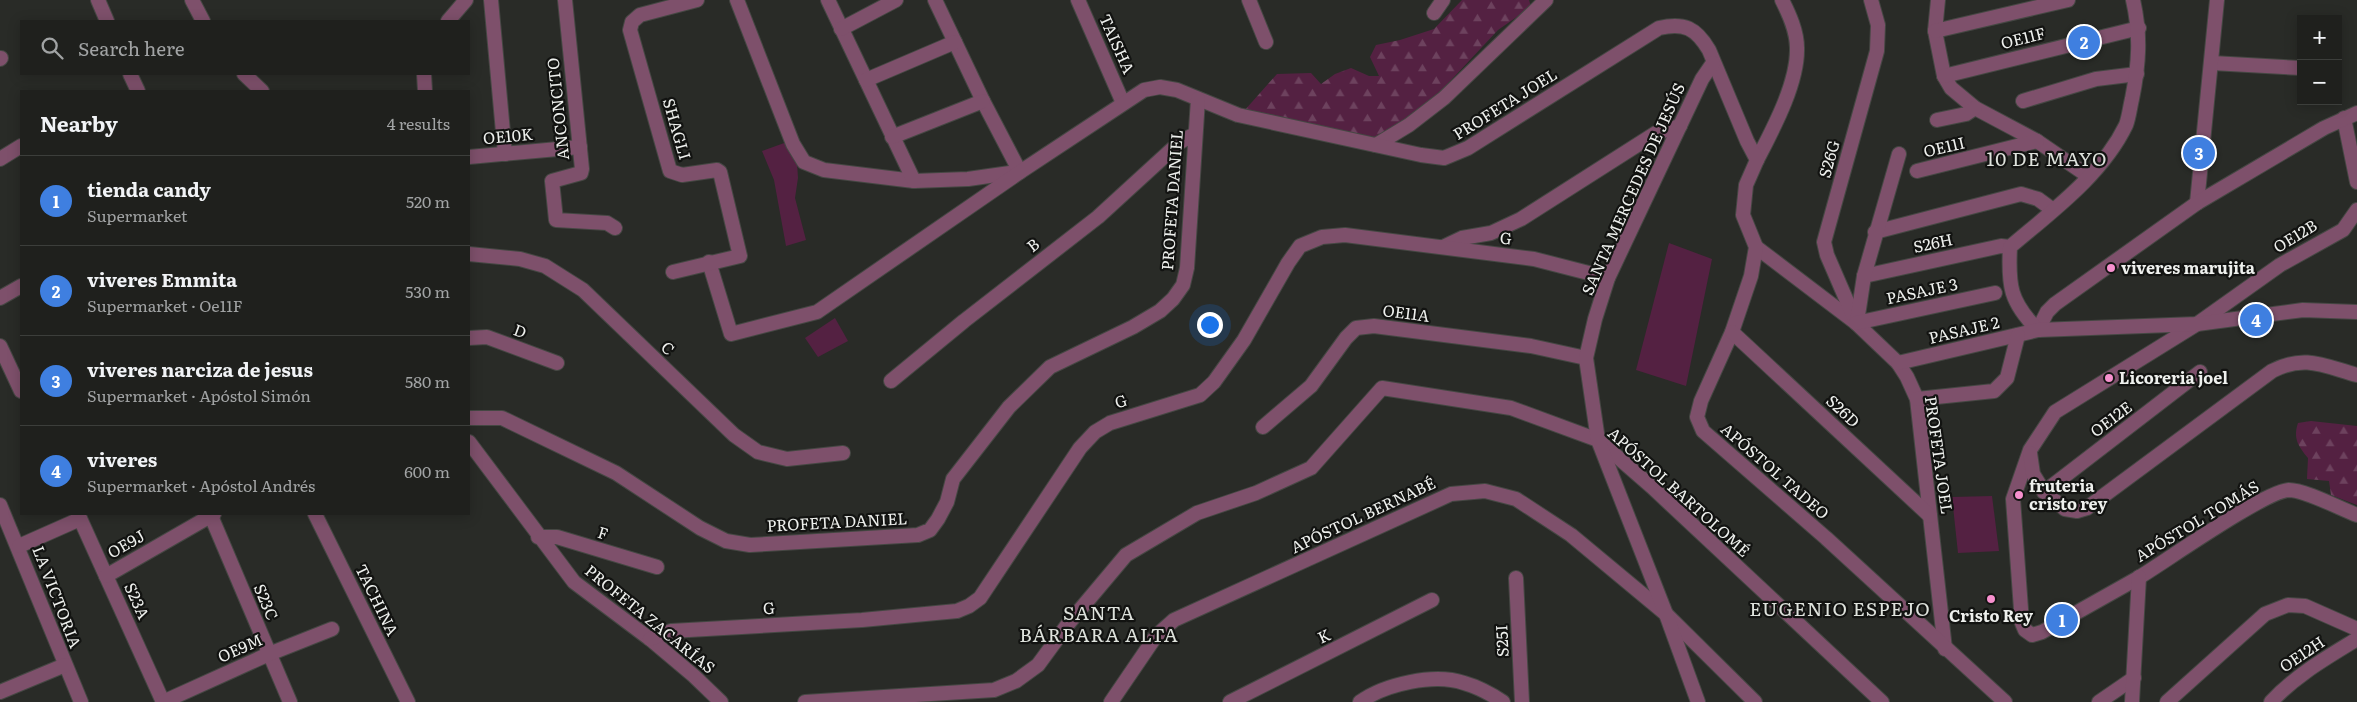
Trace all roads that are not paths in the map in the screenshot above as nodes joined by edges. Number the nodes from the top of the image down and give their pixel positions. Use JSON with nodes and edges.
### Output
{"nodes":[{"id":1,"x":98,"y":0,"type":"edge"},
{"id":2,"x":192,"y":0,"type":"edge"},
{"id":3,"x":466,"y":0,"type":"edge"},
{"id":4,"x":491,"y":0,"type":"edge"},
{"id":5,"x":564,"y":0,"type":"edge"},
{"id":6,"x":697,"y":0,"type":"edge"},
{"id":7,"x":737,"y":0,"type":"edge"},
{"id":8,"x":828,"y":0,"type":"edge"},
{"id":9,"x":896,"y":0,"type":"edge"},
{"id":10,"x":935,"y":0,"type":"edge"},
{"id":11,"x":1078,"y":0,"type":"edge"},
{"id":12,"x":1248,"y":0,"type":"edge"},
{"id":13,"x":1443,"y":0,"type":"edge"},
{"id":14,"x":1782,"y":0,"type":"edge"},
{"id":15,"x":1871,"y":0,"type":"edge"},
{"id":16,"x":1938,"y":0,"type":"edge"},
{"id":17,"x":2068,"y":0,"type":"edge"},
{"id":18,"x":2133,"y":0,"type":"edge"},
{"id":19,"x":2217,"y":0,"type":"edge"},
{"id":20,"x":1539,"y":3,"type":"edge"},
{"id":21,"x":1434,"y":13,"type":"dead end"},
{"id":22,"x":107,"y":20,"type":"edge"},
{"id":23,"x":202,"y":20,"type":"edge"},
{"id":24,"x":449,"y":20,"type":"edge"},
{"id":25,"x":2139,"y":28,"type":"junction"},
{"id":26,"x":841,"y":29,"type":"junction"},
{"id":27,"x":1935,"y":31,"type":"junction"},
{"id":28,"x":955,"y":42,"type":"junction"},
{"id":29,"x":1266,"y":42,"type":"dead end"},
{"id":30,"x":1713,"y":63,"type":"junction"},
{"id":31,"x":2212,"y":64,"type":"junction"},
{"id":32,"x":2297,"y":68,"type":"edge"},
{"id":33,"x":2137,"y":74,"type":"junction"},
{"id":34,"x":130,"y":75,"type":"edge"},
{"id":35,"x":245,"y":75,"type":"edge"},
{"id":36,"x":424,"y":75,"type":"edge"},
{"id":37,"x":1944,"y":76,"type":"junction"},
{"id":38,"x":866,"y":80,"type":"junction"},
{"id":39,"x":138,"y":90,"type":"edge"},
{"id":40,"x":261,"y":90,"type":"edge"},
{"id":41,"x":425,"y":90,"type":"edge"},
{"id":42,"x":1198,"y":99,"type":"junction"},
{"id":43,"x":983,"y":101,"type":"junction"},
{"id":44,"x":2023,"y":101,"type":"dead end"},
{"id":45,"x":1123,"y":103,"type":"junction"},
{"id":46,"x":1975,"y":108,"type":"junction"},
{"id":47,"x":2350,"y":116,"type":"edge"},
{"id":48,"x":1937,"y":120,"type":"dead end"},
{"id":49,"x":1680,"y":126,"type":"junction"},
{"id":50,"x":1194,"y":134,"type":"junction"},
{"id":51,"x":892,"y":137,"type":"junction"},
{"id":52,"x":2037,"y":141,"type":"junction"},
{"id":53,"x":1376,"y":145,"type":"junction"},
{"id":54,"x":580,"y":146,"type":"junction"},
{"id":55,"x":20,"y":147,"type":"edge"},
{"id":56,"x":505,"y":154,"type":"junction"},
{"id":57,"x":1899,"y":154,"type":"dead end"},
{"id":58,"x":470,"y":157,"type":"edge"},
{"id":59,"x":0,"y":159,"type":"edge"},
{"id":60,"x":1757,"y":160,"type":"junction"},
{"id":61,"x":1917,"y":171,"type":"dead end"},
{"id":62,"x":1020,"y":172,"type":"junction"},
{"id":63,"x":2088,"y":176,"type":"junction"},
{"id":64,"x":914,"y":181,"type":"junction"},
{"id":65,"x":2357,"y":182,"type":"edge"},
{"id":66,"x":2196,"y":203,"type":"junction"},
{"id":67,"x":2053,"y":210,"type":"junction"},
{"id":68,"x":2357,"y":210,"type":"edge"},
{"id":69,"x":615,"y":228,"type":"dead end"},
{"id":70,"x":1875,"y":232,"type":"junction"},
{"id":71,"x":1443,"y":247,"type":"junction"},
{"id":72,"x":1756,"y":247,"type":"junction"},
{"id":73,"x":2010,"y":247,"type":"junction"},
{"id":74,"x":470,"y":254,"type":"edge"},
{"id":75,"x":709,"y":262,"type":"junction"},
{"id":76,"x":673,"y":272,"type":"dead end"},
{"id":77,"x":1864,"y":276,"type":"junction"},
{"id":78,"x":1608,"y":278,"type":"junction"},
{"id":79,"x":20,"y":287,"type":"edge"},
{"id":80,"x":1994,"y":293,"type":"dead end"},
{"id":81,"x":0,"y":298,"type":"edge"},
{"id":82,"x":2357,"y":312,"type":"edge"},
{"id":83,"x":1856,"y":323,"type":"junction"},
{"id":84,"x":2197,"y":324,"type":"junction"},
{"id":85,"x":2038,"y":330,"type":"junction"},
{"id":86,"x":1732,"y":332,"type":"junction"},
{"id":87,"x":2018,"y":335,"type":"junction"},
{"id":88,"x":470,"y":338,"type":"edge"},
{"id":89,"x":0,"y":346,"type":"edge"},
{"id":90,"x":1586,"y":358,"type":"junction"},
{"id":91,"x":557,"y":363,"type":"dead end"},
{"id":92,"x":1898,"y":363,"type":"junction"},
{"id":93,"x":2200,"y":372,"type":"dead end"},
{"id":94,"x":2357,"y":376,"type":"edge"},
{"id":95,"x":892,"y":381,"type":"dead end"},
{"id":96,"x":20,"y":386,"type":"edge"},
{"id":97,"x":1917,"y":399,"type":"junction"},
{"id":98,"x":470,"y":418,"type":"edge"},
{"id":99,"x":1263,"y":427,"type":"dead end"},
{"id":100,"x":1598,"y":440,"type":"junction"},
{"id":101,"x":470,"y":443,"type":"edge"},
{"id":102,"x":2030,"y":450,"type":"junction"},
{"id":103,"x":843,"y":453,"type":"dead end"},
{"id":104,"x":2044,"y":492,"type":"junction"},
{"id":105,"x":0,"y":505,"type":"edge"},
{"id":106,"x":213,"y":515,"type":"edge"},
{"id":107,"x":315,"y":515,"type":"edge"},
{"id":108,"x":79,"y":516,"type":"edge"},
{"id":109,"x":1930,"y":516,"type":"junction"},
{"id":110,"x":2357,"y":516,"type":"edge"},
{"id":111,"x":538,"y":538,"type":"junction"},
{"id":112,"x":19,"y":546,"type":"junction"},
{"id":113,"x":657,"y":567,"type":"dead end"},
{"id":114,"x":106,"y":576,"type":"junction"},
{"id":115,"x":2139,"y":577,"type":"junction"},
{"id":116,"x":1516,"y":578,"type":"dead end"},
{"id":117,"x":1432,"y":600,"type":"dead end"},
{"id":118,"x":1666,"y":614,"type":"junction"},
{"id":119,"x":332,"y":629,"type":"dead end"},
{"id":120,"x":2357,"y":629,"type":"edge"},
{"id":121,"x":2357,"y":638,"type":"edge"},
{"id":122,"x":650,"y":639,"type":"junction"},
{"id":123,"x":1945,"y":648,"type":"junction"},
{"id":124,"x":268,"y":654,"type":"junction"},
{"id":125,"x":65,"y":665,"type":"junction"},
{"id":126,"x":2134,"y":678,"type":"junction"},
{"id":127,"x":0,"y":692,"type":"edge"},
{"id":128,"x":81,"y":702,"type":"edge"},
{"id":129,"x":163,"y":702,"type":"edge"},
{"id":130,"x":290,"y":702,"type":"edge"},
{"id":131,"x":408,"y":702,"type":"edge"},
{"id":132,"x":721,"y":702,"type":"edge"},
{"id":133,"x":805,"y":702,"type":"edge"},
{"id":134,"x":1111,"y":702,"type":"edge"},
{"id":135,"x":1230,"y":702,"type":"edge"},
{"id":136,"x":1360,"y":702,"type":"edge"},
{"id":137,"x":1503,"y":702,"type":"edge"},
{"id":138,"x":1522,"y":702,"type":"edge"},
{"id":139,"x":1698,"y":702,"type":"edge"},
{"id":140,"x":1755,"y":702,"type":"edge"},
{"id":141,"x":1882,"y":702,"type":"edge"},
{"id":142,"x":2006,"y":702,"type":"edge"},
{"id":143,"x":2099,"y":702,"type":"edge"},
{"id":144,"x":2132,"y":702,"type":"edge"},
{"id":145,"x":2167,"y":702,"type":"edge"},
{"id":146,"x":2270,"y":702,"type":"edge"}],
"edges":[{"from":1,"to":22,"type":"street"},
{"from":2,"to":23,"type":"street"},
{"from":3,"to":24,"type":"street"},
{"from":4,"to":56,"type":"street"},
{"from":5,"to":54,"type":"street","name":"ANCONCITO"},
{"from":6,"to":75,"type":"street","name":"SHAGLI"},
{"from":7,"to":64,"type":"street"},
{"from":8,"to":26,"type":"street"},
{"from":9,"to":26,"type":"street"},
{"from":10,"to":28,"type":"street"},
{"from":11,"to":45,"type":"street","name":"TAISHA"},
{"from":12,"to":29,"type":"street"},
{"from":13,"to":21,"type":"street"},
{"from":14,"to":60,"type":"street","name":"APÓSTOL TADEO"},
{"from":15,"to":83,"type":"street","name":"S26G"},
{"from":16,"to":27,"type":"street"},
{"from":17,"to":27,"type":"street"},
{"from":18,"to":25,"type":"street"},
{"from":19,"to":31,"type":"street"},
{"from":20,"to":53,"type":"street"},
{"from":25,"to":33,"type":"street"},
{"from":25,"to":37,"type":"street","name":"OE11F"},
{"from":26,"to":38,"type":"street"},
{"from":27,"to":37,"type":"street"},
{"from":28,"to":38,"type":"street"},
{"from":28,"to":43,"type":"street"},
{"from":30,"to":49,"type":"street","name":"SANTA MERCEDES DE JESÚS"},
{"from":30,"to":53,"type":"street","name":"PROFETA JOEL"},
{"from":30,"to":60,"type":"street"},
{"from":31,"to":32,"type":"street"},
{"from":31,"to":66,"type":"street"},
{"from":33,"to":44,"type":"street"},
{"from":33,"to":63,"type":"street"},
{"from":34,"to":39,"type":"street"},
{"from":35,"to":40,"type":"street"},
{"from":36,"to":41,"type":"street"},
{"from":37,"to":46,"type":"street"},
{"from":38,"to":51,"type":"street"},
{"from":42,"to":45,"type":"street","name":"PROFETA JOEL"},
{"from":42,"to":50,"type":"street","name":"PROFETA DANIEL"},
{"from":42,"to":53,"type":"street","name":"PROFETA JOEL"},
{"from":43,"to":51,"type":"street"},
{"from":43,"to":62,"type":"street"},
{"from":45,"to":62,"type":"street","name":"PROFETA JOEL"},
{"from":46,"to":48,"type":"street"},
{"from":46,"to":52,"type":"street"},
{"from":47,"to":65,"type":"street"},
{"from":47,"to":66,"type":"street"},
{"from":49,"to":71,"type":"street"},
{"from":49,"to":78,"type":"street","name":"SANTA MERCEDES DE JESÚS"},
{"from":50,"to":95,"type":"street","name":"B"},
{"from":50,"to":98,"type":"street","name":"PROFETA DANIEL"},
{"from":51,"to":64,"type":"street"},
{"from":52,"to":61,"type":"street","name":"OE11I"},
{"from":52,"to":63,"type":"street"},
{"from":54,"to":56,"type":"street","name":"OE10K"},
{"from":54,"to":69,"type":"street","name":"ANCONCITO"},
{"from":55,"to":59,"type":"street"},
{"from":56,"to":58,"type":"street","name":"OE10K"},
{"from":57,"to":70,"type":"street"},
{"from":60,"to":72,"type":"street","name":"APÓSTOL TADEO"},
{"from":62,"to":64,"type":"street"},
{"from":62,"to":75,"type":"street","name":"PROFETA JOEL"},
{"from":63,"to":67,"type":"street"},
{"from":66,"to":85,"type":"street"},
{"from":67,"to":70,"type":"street"},
{"from":67,"to":73,"type":"street"},
{"from":68,"to":84,"type":"street","name":"OE12B"},
{"from":70,"to":77,"type":"street"},
{"from":71,"to":78,"type":"street","name":"G"},
{"from":71,"to":122,"type":"street","name":"G"},
{"from":72,"to":83,"type":"street","name":"PROFETA JOEL"},
{"from":72,"to":86,"type":"street","name":"APÓSTOL TADEO"},
{"from":73,"to":77,"type":"street","name":"S26H"},
{"from":73,"to":85,"type":"street"},
{"from":74,"to":103,"type":"street","name":"C"},
{"from":75,"to":76,"type":"street","name":"SHAGLI"},
{"from":77,"to":83,"type":"street"},
{"from":78,"to":90,"type":"street","name":"SANTA MERCEDES DE JESÚS"},
{"from":79,"to":81,"type":"street"},
{"from":80,"to":83,"type":"street","name":"PASAJE 3"},
{"from":82,"to":84,"type":"street","name":"PASAJE 2"},
{"from":83,"to":92,"type":"street","name":"PROFETA JOEL"},
{"from":84,"to":85,"type":"street","name":"PASAJE 2"},
{"from":84,"to":102,"type":"street","name":"OE12B"},
{"from":85,"to":87,"type":"street","name":"PASAJE 2"},
{"from":86,"to":109,"type":"street","name":"S26D"},
{"from":86,"to":123,"type":"street","name":"APÓSTOL TADEO"},
{"from":87,"to":92,"type":"street","name":"PASAJE 2"},
{"from":87,"to":97,"type":"street"},
{"from":88,"to":91,"type":"street","name":"D"},
{"from":89,"to":96,"type":"street"},
{"from":90,"to":99,"type":"street","name":"OE11A"},
{"from":90,"to":100,"type":"street","name":"SANTA MERCEDES DE JESÚS"},
{"from":92,"to":97,"type":"street","name":"PROFETA JOEL"},
{"from":93,"to":104,"type":"street","name":"OE12E"},
{"from":94,"to":104,"type":"street"},
{"from":97,"to":109,"type":"street","name":"PROFETA JOEL"},
{"from":100,"to":118,"type":"street","name":"SANTA MERCEDES DE JESÚS"},
{"from":100,"to":133,"type":"street","name":"APÓSTOL BARTOLOMÉ"},
{"from":100,"to":141,"type":"street","name":"APÓSTOL BARTOLOMÉ"},
{"from":101,"to":111,"type":"street","name":"PROFETA ZACARÍAS"},
{"from":102,"to":104,"type":"street"},
{"from":102,"to":115,"type":"street","name":"APÓSTOL TOMÁS"},
{"from":105,"to":112,"type":"street","name":"LA VICTORIA"},
{"from":106,"to":114,"type":"street","name":"OE9J"},
{"from":106,"to":124,"type":"street","name":"S23C"},
{"from":107,"to":131,"type":"street","name":"TACHINA"},
{"from":108,"to":112,"type":"street"},
{"from":108,"to":114,"type":"street","name":"S23A"},
{"from":109,"to":123,"type":"street","name":"PROFETA JOEL"},
{"from":110,"to":115,"type":"street","name":"APÓSTOL TOMÁS"},
{"from":111,"to":113,"type":"street","name":"F"},
{"from":111,"to":122,"type":"street","name":"PROFETA ZACARÍAS"},
{"from":112,"to":125,"type":"street","name":"LA VICTORIA"},
{"from":114,"to":129,"type":"street","name":"S23A"},
{"from":115,"to":126,"type":"street"},
{"from":116,"to":138,"type":"street","name":"S25I"},
{"from":117,"to":135,"type":"street","name":"K"},
{"from":118,"to":134,"type":"street","name":"APÓSTOL BERNABÉ"},
{"from":118,"to":139,"type":"street","name":"SANTA MERCEDES DE JESÚS"},
{"from":118,"to":140,"type":"street","name":"APÓSTOL BERNABÉ"},
{"from":119,"to":124,"type":"street","name":"OE9M"},
{"from":120,"to":145,"type":"street"},
{"from":121,"to":146,"type":"street","name":"OE12H"},
{"from":122,"to":132,"type":"street","name":"PROFETA ZACARÍAS"},
{"from":123,"to":142,"type":"street","name":"APÓSTOL TADEO"},
{"from":124,"to":129,"type":"street","name":"OE9M"},
{"from":124,"to":130,"type":"street","name":"S23C"},
{"from":125,"to":127,"type":"street"},
{"from":125,"to":128,"type":"street","name":"LA VICTORIA"},
{"from":126,"to":143,"type":"street"},
{"from":126,"to":144,"type":"street"},
{"from":136,"to":137,"type":"street"}]}
